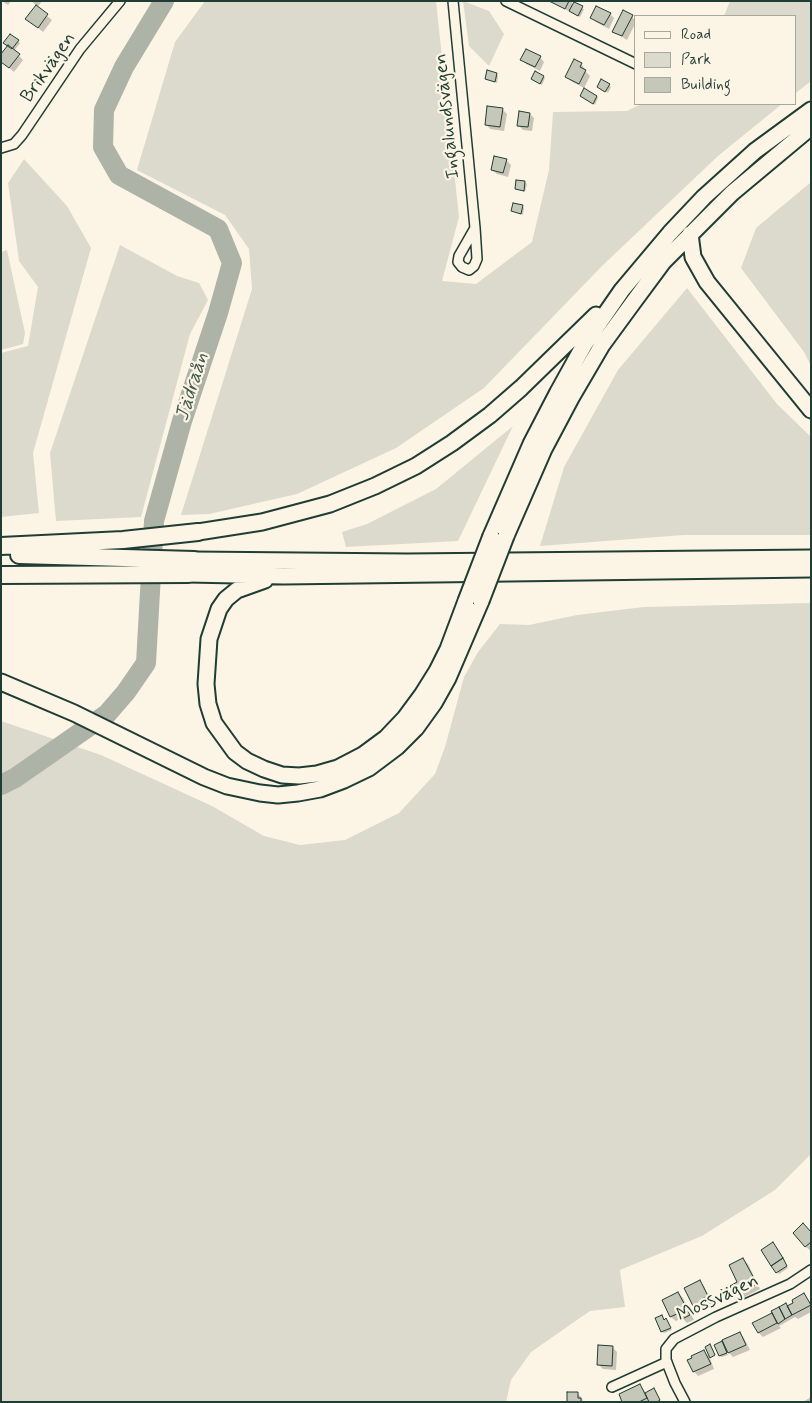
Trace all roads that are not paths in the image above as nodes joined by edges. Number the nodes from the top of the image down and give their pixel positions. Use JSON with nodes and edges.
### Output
{"nodes":[{"id":1,"x":120,"y":1,"type":"edge"},
{"id":2,"x":453,"y":1,"type":"edge"},
{"id":3,"x":506,"y":1,"type":"edge"},
{"id":4,"x":634,"y":63,"type":"edge"},
{"id":5,"x":811,"y":110,"type":"edge"},
{"id":6,"x":811,"y":127,"type":"edge"},
{"id":7,"x":1,"y":148,"type":"edge"},
{"id":8,"x":475,"y":228,"type":"dead end"},
{"id":9,"x":690,"y":234,"type":"junction"},
{"id":10,"x":622,"y":290,"type":"junction"},
{"id":11,"x":811,"y":410,"type":"edge"},
{"id":12,"x":198,"y":532,"type":"joint"},
{"id":13,"x":499,"y":536,"type":"junction"},
{"id":14,"x":1,"y":546,"type":"edge"},
{"id":15,"x":1,"y":554,"type":"edge"},
{"id":16,"x":811,"y":558,"type":"edge"},
{"id":17,"x":117,"y":566,"type":"junction"},
{"id":18,"x":191,"y":567,"type":"junction"},
{"id":19,"x":811,"y":569,"type":"edge"},
{"id":20,"x":1,"y":575,"type":"edge"},
{"id":21,"x":284,"y":576,"type":"junction"},
{"id":22,"x":474,"y":601,"type":"junction"},
{"id":23,"x":1,"y":682,"type":"edge"},
{"id":24,"x":811,"y":1270,"type":"edge"},
{"id":25,"x":667,"y":1362,"type":"junction"},
{"id":26,"x":612,"y":1387,"type":"dead end"},
{"id":27,"x":685,"y":1402,"type":"edge"}],
"edges":[{"from":1,"to":7,"type":"street","name":"Brikvägen"},
{"from":2,"to":8,"type":"street","name":"Ingalundsvägen"},
{"from":3,"to":4,"type":"street"},
{"from":5,"to":10,"type":"highway"},
{"from":6,"to":9,"type":"highway"},
{"from":9,"to":11,"type":"highway"},
{"from":9,"to":13,"type":"highway"},
{"from":10,"to":12,"type":"highway"},
{"from":10,"to":13,"type":"highway"},
{"from":12,"to":14,"type":"highway"},
{"from":13,"to":22,"type":"highway","bridge":true},
{"from":15,"to":17,"type":"highway"},
{"from":16,"to":18,"type":"highway"},
{"from":17,"to":18,"type":"highway"},
{"from":17,"to":20,"type":"highway"},
{"from":18,"to":21,"type":"highway"},
{"from":19,"to":21,"type":"highway"},
{"from":21,"to":22,"type":"highway"},
{"from":22,"to":23,"type":"highway"},
{"from":24,"to":25,"type":"street","name":"Mossvägen"},
{"from":25,"to":26,"type":"street"},
{"from":25,"to":27,"type":"street"}]}
